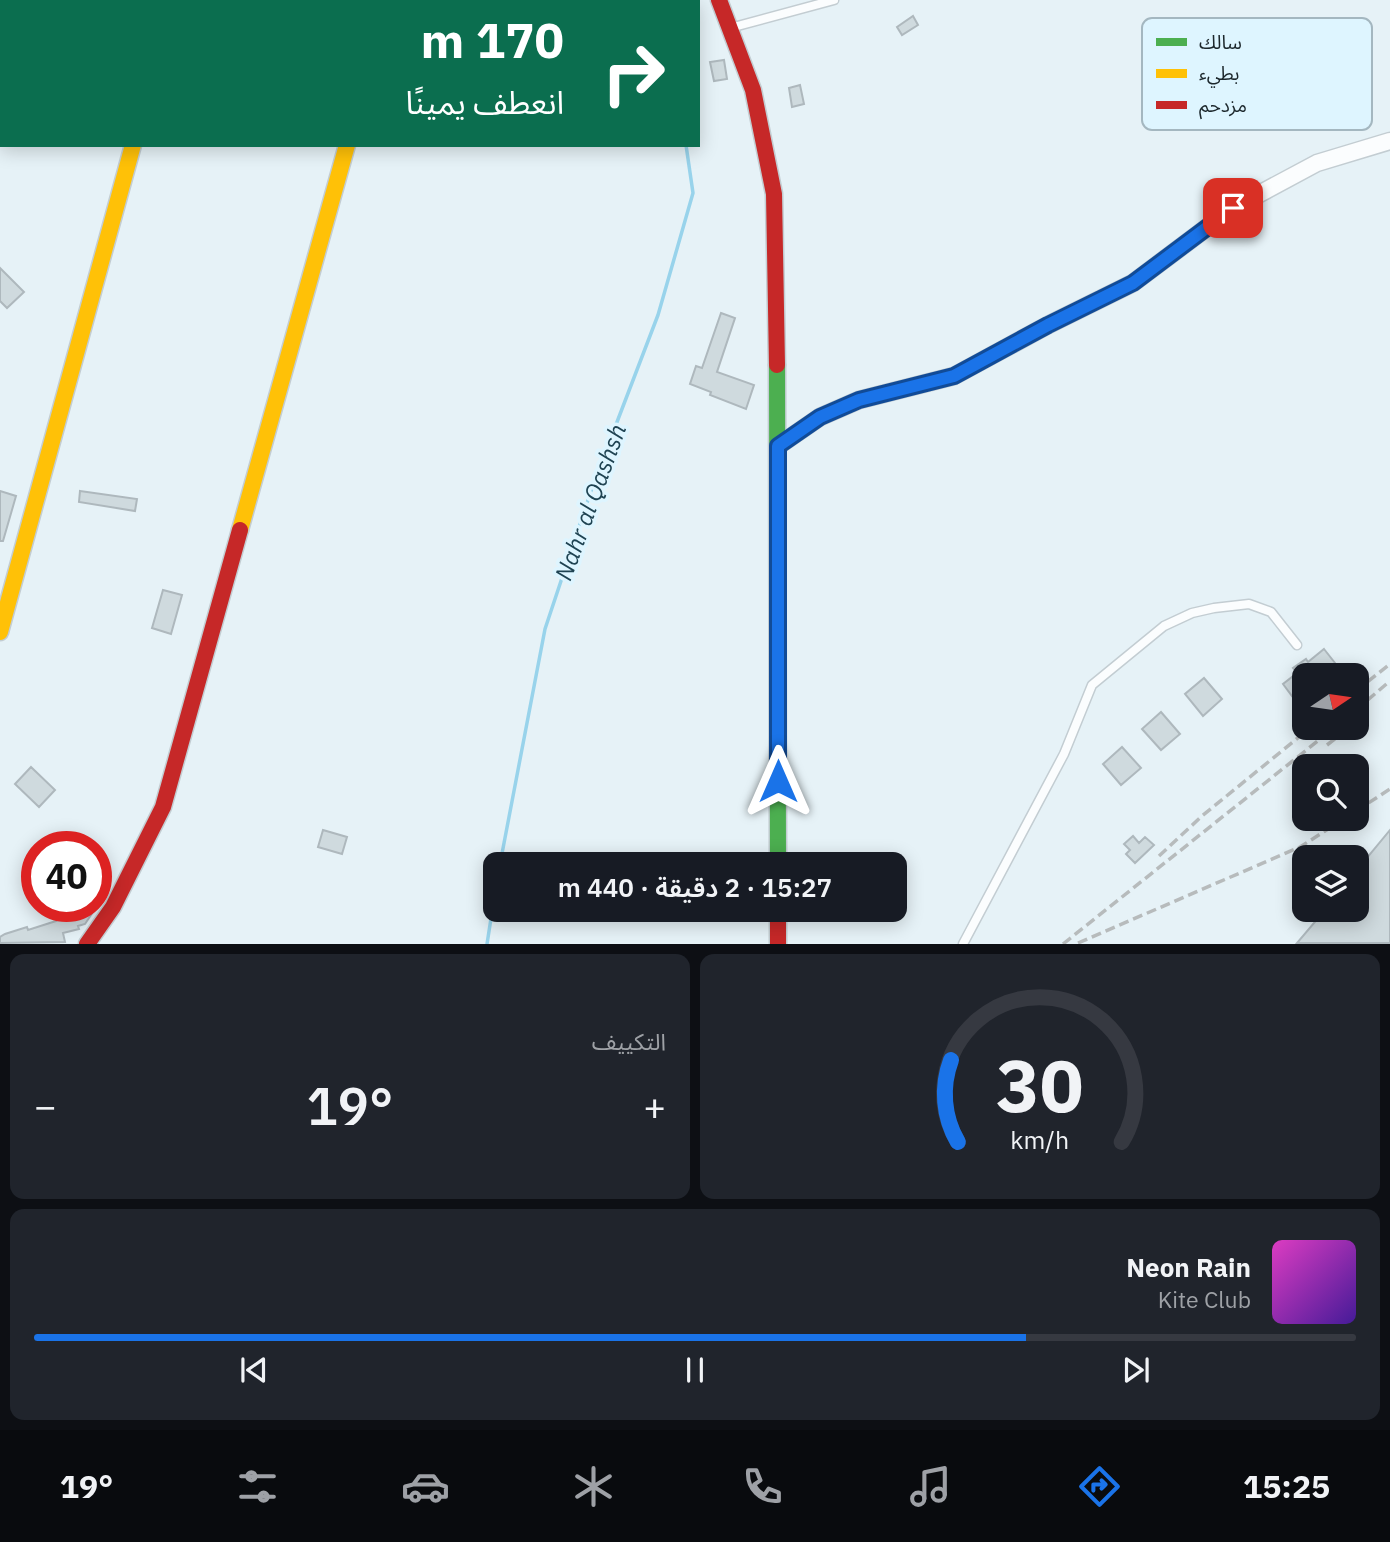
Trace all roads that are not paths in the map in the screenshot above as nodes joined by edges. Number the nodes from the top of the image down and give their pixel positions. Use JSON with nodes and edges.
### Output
{"nodes":[{"id":1,"x":719,"y":0,"type":"edge"},
{"id":2,"x":834,"y":0,"type":"edge"},
{"id":3,"x":730,"y":28,"type":"junction"},
{"id":4,"x":1390,"y":141,"type":"edge"},
{"id":5,"x":132,"y":147,"type":"edge"},
{"id":6,"x":346,"y":147,"type":"edge"},
{"id":7,"x":778,"y":446,"type":"junction"},
{"id":8,"x":0,"y":632,"type":"edge"},
{"id":9,"x":1297,"y":645,"type":"dead end"},
{"id":10,"x":778,"y":852,"type":"edge"},
{"id":11,"x":778,"y":922,"type":"edge"},
{"id":12,"x":87,"y":943,"type":"edge"},
{"id":13,"x":778,"y":943,"type":"edge"},
{"id":14,"x":964,"y":943,"type":"edge"}],
"edges":[{"from":1,"to":3,"type":"street"},
{"from":2,"to":3,"type":"lane"},
{"from":3,"to":7,"type":"street"},
{"from":4,"to":7,"type":"street"},
{"from":5,"to":8,"type":"street"},
{"from":6,"to":12,"type":"street"},
{"from":7,"to":10,"type":"street"},
{"from":9,"to":14,"type":"lane"},
{"from":11,"to":13,"type":"street"}]}
